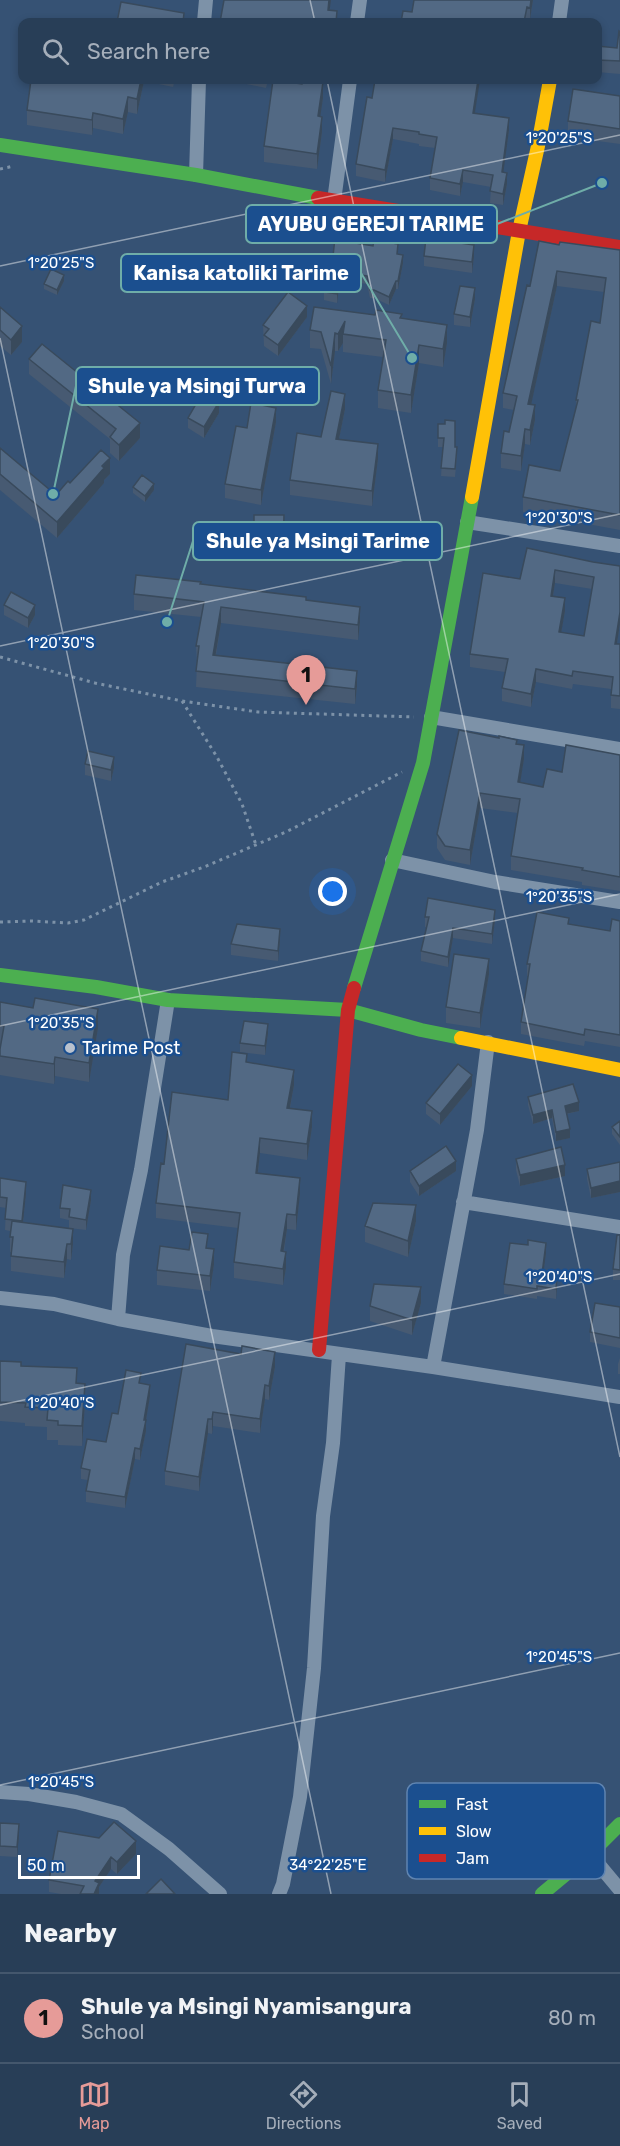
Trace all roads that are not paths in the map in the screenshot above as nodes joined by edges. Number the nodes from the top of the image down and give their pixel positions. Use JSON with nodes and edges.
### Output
{"nodes":[{"id":1,"x":206,"y":0,"type":"edge"},
{"id":2,"x":360,"y":0,"type":"edge"},
{"id":3,"x":562,"y":0,"type":"edge"},
{"id":4,"x":204,"y":18,"type":"edge"},
{"id":5,"x":358,"y":18,"type":"edge"},
{"id":6,"x":560,"y":18,"type":"edge"},
{"id":7,"x":199,"y":84,"type":"edge"},
{"id":8,"x":349,"y":84,"type":"edge"},
{"id":9,"x":549,"y":84,"type":"edge"},
{"id":10,"x":0,"y":145,"type":"edge"},
{"id":11,"x":196,"y":175,"type":"junction"},
{"id":12,"x":334,"y":201,"type":"junction"},
{"id":13,"x":519,"y":231,"type":"junction"},
{"id":14,"x":620,"y":247,"type":"edge"},
{"id":15,"x":467,"y":522,"type":"junction"},
{"id":16,"x":620,"y":546,"type":"edge"},
{"id":17,"x":431,"y":717,"type":"junction"},
{"id":18,"x":620,"y":748,"type":"edge"},
{"id":19,"x":392,"y":860,"type":"junction"},
{"id":20,"x":620,"y":902,"type":"edge"},
{"id":21,"x":0,"y":975,"type":"edge"},
{"id":22,"x":168,"y":1000,"type":"junction"},
{"id":23,"x":348,"y":1010,"type":"junction"},
{"id":24,"x":488,"y":1042,"type":"junction"},
{"id":25,"x":620,"y":1070,"type":"edge"},
{"id":26,"x":463,"y":1203,"type":"junction"},
{"id":27,"x":620,"y":1227,"type":"edge"},
{"id":28,"x":0,"y":1298,"type":"edge"},
{"id":29,"x":118,"y":1319,"type":"junction"},
{"id":30,"x":319,"y":1350,"type":"junction"},
{"id":31,"x":339,"y":1355,"type":"junction"},
{"id":32,"x":433,"y":1367,"type":"junction"},
{"id":33,"x":620,"y":1397,"type":"edge"},
{"id":34,"x":0,"y":1792,"type":"edge"},
{"id":35,"x":620,"y":1824,"type":"edge"},
{"id":36,"x":605,"y":1839,"type":"edge"},
{"id":37,"x":605,"y":1872,"type":"edge"},
{"id":38,"x":560,"y":1879,"type":"edge"},
{"id":39,"x":620,"y":1890,"type":"edge"},
{"id":40,"x":220,"y":1894,"type":"edge"},
{"id":41,"x":279,"y":1894,"type":"edge"},
{"id":42,"x":542,"y":1894,"type":"edge"}],
"edges":[{"from":1,"to":4,"type":"street"},
{"from":2,"to":5,"type":"street"},
{"from":3,"to":6,"type":"street"},
{"from":7,"to":11,"type":"street"},
{"from":8,"to":12,"type":"street"},
{"from":9,"to":13,"type":"street"},
{"from":10,"to":11,"type":"street"},
{"from":11,"to":12,"type":"street"},
{"from":12,"to":13,"type":"street"},
{"from":13,"to":14,"type":"street"},
{"from":13,"to":15,"type":"street"},
{"from":15,"to":16,"type":"street"},
{"from":15,"to":17,"type":"street"},
{"from":17,"to":18,"type":"street"},
{"from":17,"to":19,"type":"street"},
{"from":19,"to":20,"type":"street"},
{"from":19,"to":23,"type":"street"},
{"from":21,"to":22,"type":"street"},
{"from":22,"to":23,"type":"street"},
{"from":22,"to":29,"type":"street"},
{"from":23,"to":24,"type":"street"},
{"from":23,"to":30,"type":"street"},
{"from":24,"to":25,"type":"street"},
{"from":24,"to":26,"type":"street"},
{"from":26,"to":27,"type":"street"},
{"from":26,"to":32,"type":"street"},
{"from":28,"to":29,"type":"street"},
{"from":29,"to":30,"type":"street"},
{"from":30,"to":31,"type":"street"},
{"from":31,"to":32,"type":"street"},
{"from":31,"to":41,"type":"street"},
{"from":32,"to":33,"type":"street"},
{"from":34,"to":40,"type":"street"},
{"from":35,"to":36,"type":"street"},
{"from":37,"to":39,"type":"street"},
{"from":38,"to":42,"type":"street"}]}
